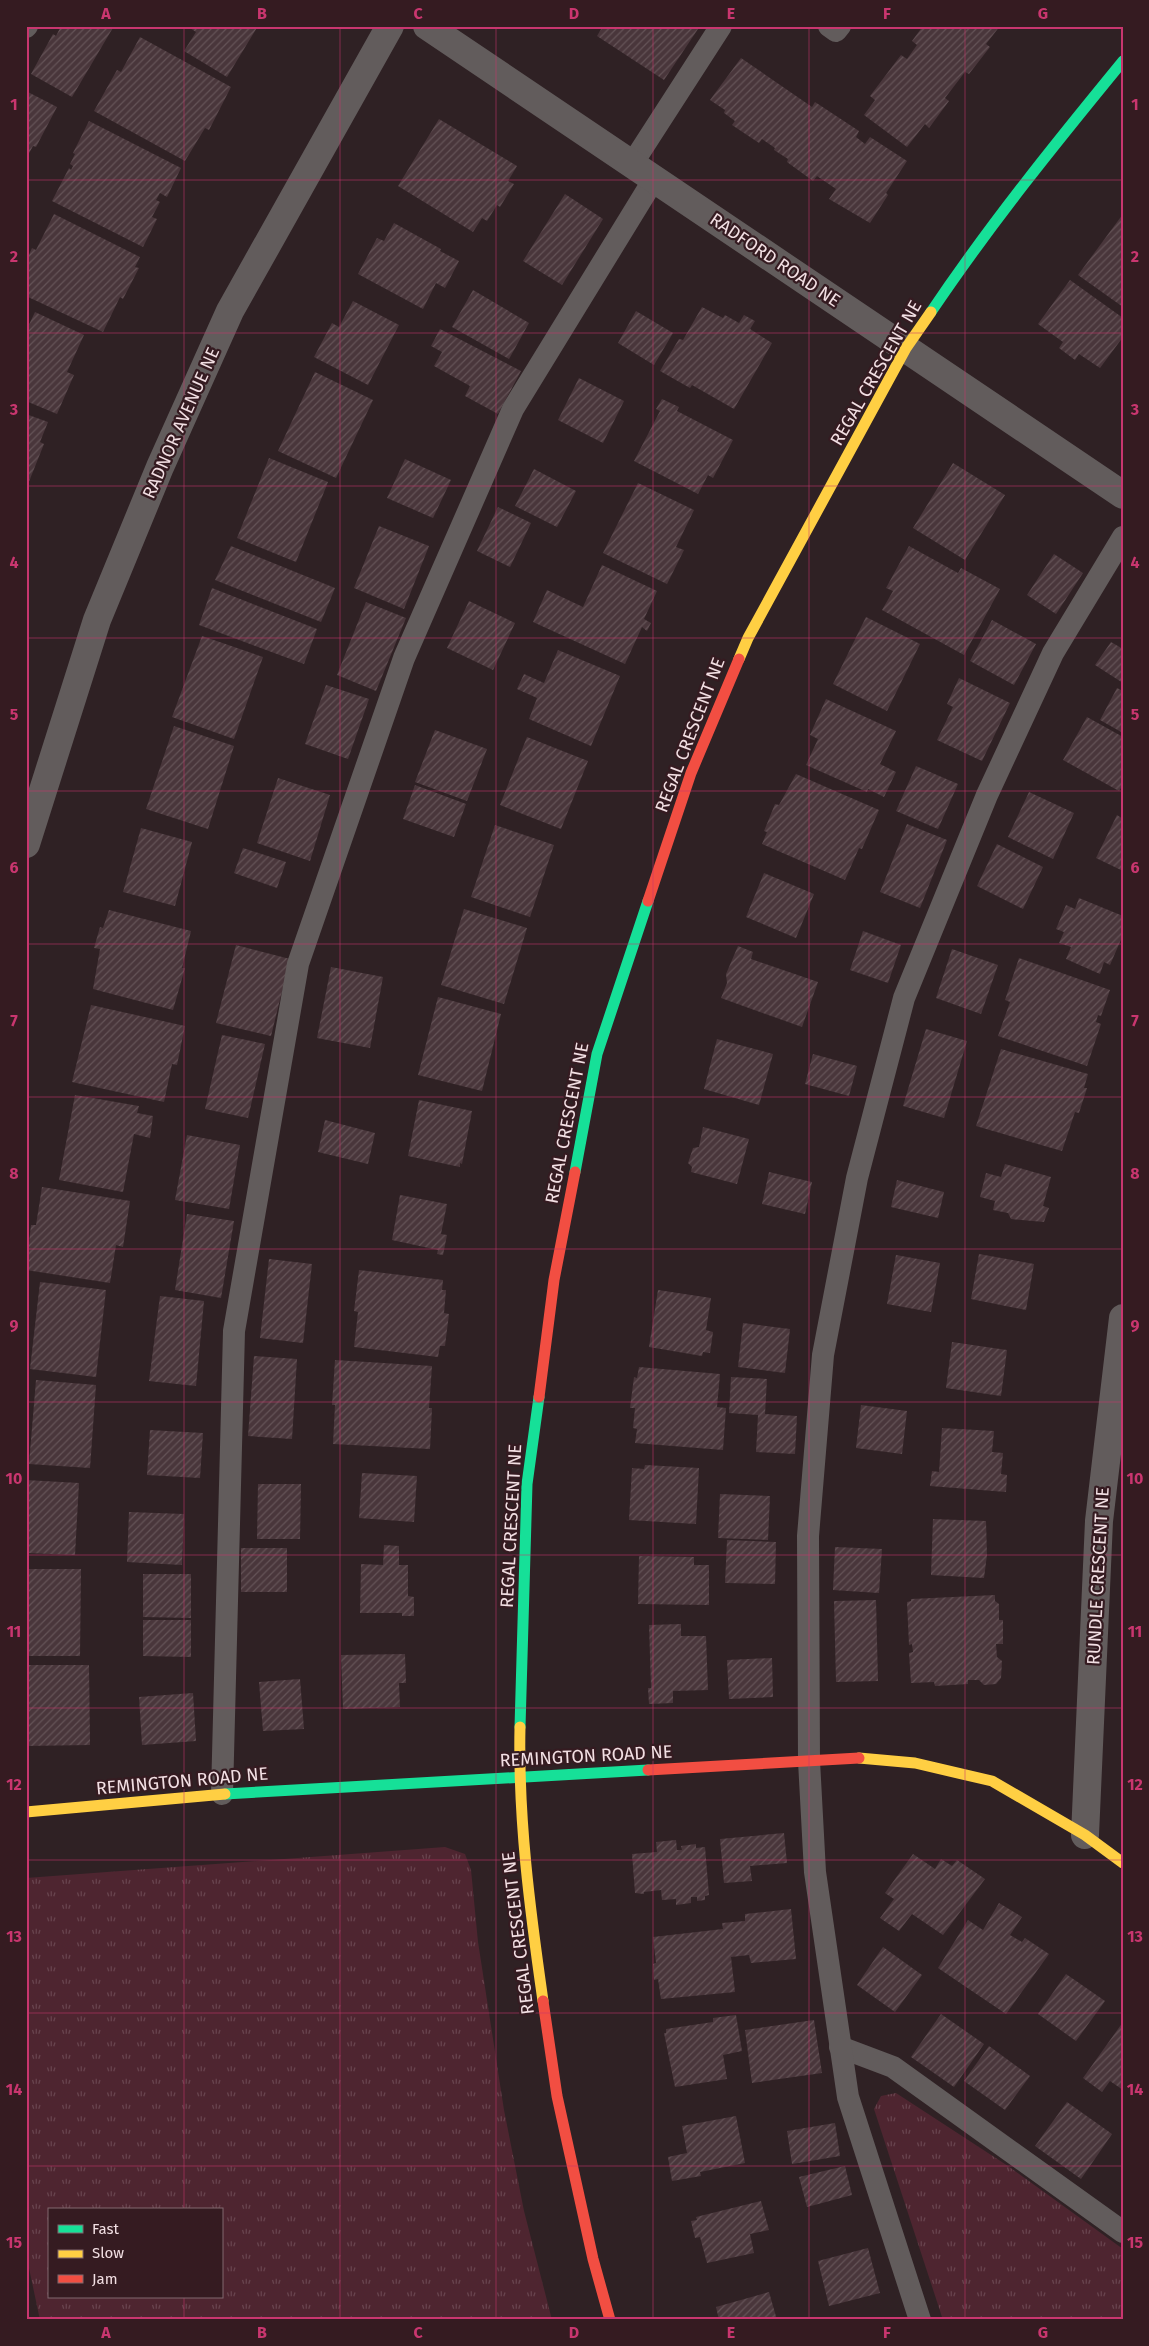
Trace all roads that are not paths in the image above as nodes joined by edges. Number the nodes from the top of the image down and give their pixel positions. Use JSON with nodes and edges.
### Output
{"nodes":[{"id":1,"x":390,"y":26,"type":"edge"},
{"id":2,"x":427,"y":26,"type":"edge"},
{"id":3,"x":722,"y":26,"type":"edge"},
{"id":4,"x":829,"y":26,"type":"edge"},
{"id":5,"x":840,"y":26,"type":"edge"},
{"id":6,"x":1123,"y":61,"type":"edge"},
{"id":7,"x":643,"y":172,"type":"junction"},
{"id":8,"x":906,"y":348,"type":"junction"},
{"id":9,"x":1123,"y":495,"type":"edge"},
{"id":10,"x":1123,"y":537,"type":"edge"},
{"id":11,"x":26,"y":844,"type":"edge"},
{"id":12,"x":1123,"y":1318,"type":"edge"},
{"id":13,"x":809,"y":1761,"type":"junction"},
{"id":14,"x":520,"y":1777,"type":"junction"},
{"id":15,"x":222,"y":1794,"type":"junction"},
{"id":16,"x":26,"y":1812,"type":"edge"},
{"id":17,"x":1085,"y":1835,"type":"junction"},
{"id":18,"x":1123,"y":1863,"type":"edge"},
{"id":19,"x":840,"y":2047,"type":"junction"},
{"id":20,"x":1123,"y":2232,"type":"edge"},
{"id":21,"x":610,"y":2320,"type":"edge"},
{"id":22,"x":920,"y":2320,"type":"edge"}],
"edges":[{"from":1,"to":11,"type":"street","name":"RADNOR AVENUE NE"},
{"from":2,"to":7,"type":"street","name":"RADFORD ROAD NE"},
{"from":3,"to":7,"type":"lane"},
{"from":4,"to":5,"type":"lane"},
{"from":6,"to":8,"type":"street","name":"REGAL CRESCENT NE"},
{"from":7,"to":8,"type":"street","name":"RADFORD ROAD NE"},
{"from":7,"to":15,"type":"lane"},
{"from":8,"to":9,"type":"street","name":"RADFORD ROAD NE"},
{"from":8,"to":14,"type":"street","name":"REGAL CRESCENT NE"},
{"from":10,"to":13,"type":"lane"},
{"from":12,"to":17,"type":"street","name":"RUNDLE CRESCENT NE"},
{"from":13,"to":14,"type":"street","name":"REMINGTON ROAD NE"},
{"from":13,"to":17,"type":"street","name":"REMINGTON ROAD NE"},
{"from":13,"to":19,"type":"lane"},
{"from":14,"to":15,"type":"street","name":"REMINGTON ROAD NE"},
{"from":14,"to":21,"type":"street","name":"REGAL CRESCENT NE"},
{"from":15,"to":16,"type":"street","name":"REMINGTON ROAD NE"},
{"from":17,"to":18,"type":"street","name":"REMINGTON ROAD NE"},
{"from":19,"to":20,"type":"lane"},
{"from":19,"to":22,"type":"lane"}]}
